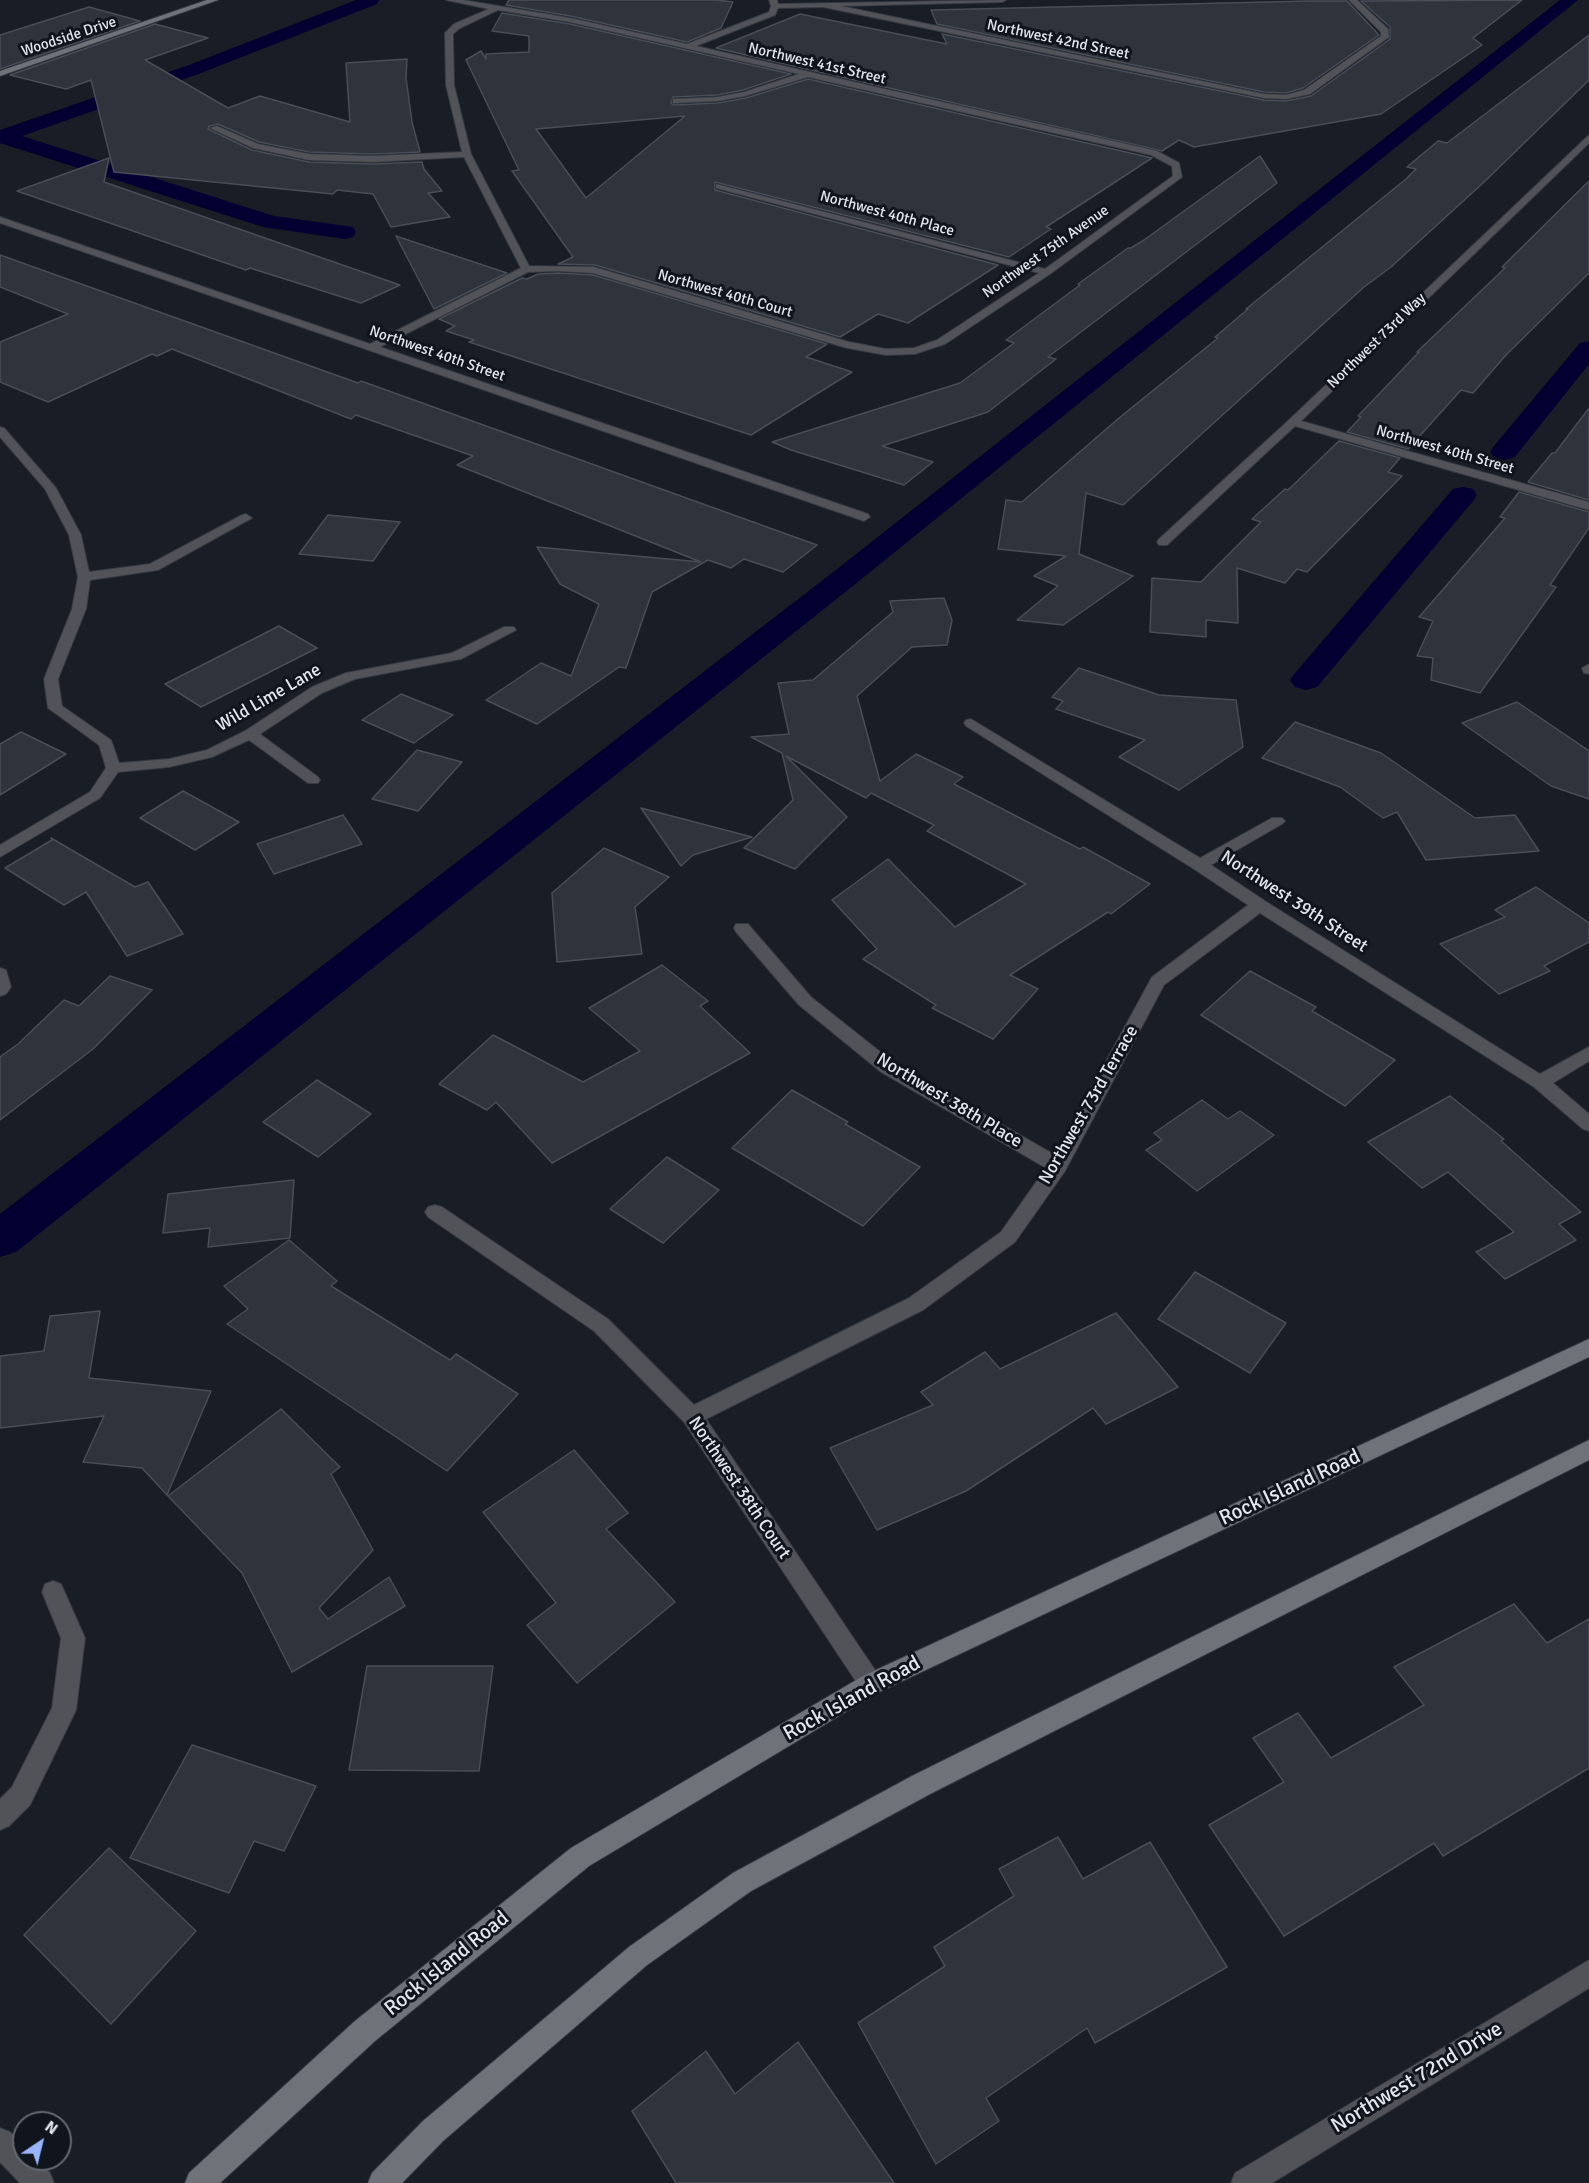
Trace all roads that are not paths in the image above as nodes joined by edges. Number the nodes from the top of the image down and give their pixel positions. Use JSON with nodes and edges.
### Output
{"nodes":[{"id":1,"x":214,"y":0,"type":"edge"},
{"id":2,"x":450,"y":0,"type":"edge"},
{"id":3,"x":1002,"y":0,"type":"edge"},
{"id":4,"x":1353,"y":0,"type":"edge"},
{"id":5,"x":774,"y":3,"type":"edge"},
{"id":6,"x":824,"y":5,"type":"junction"},
{"id":7,"x":497,"y":8,"type":"junction"},
{"id":8,"x":687,"y":47,"type":"junction"},
{"id":9,"x":0,"y":74,"type":"edge"},
{"id":10,"x":806,"y":75,"type":"junction"},
{"id":11,"x":676,"y":101,"type":"dead end"},
{"id":12,"x":213,"y":128,"type":"dead end"},
{"id":13,"x":1589,"y":138,"type":"edge"},
{"id":14,"x":467,"y":154,"type":"junction"},
{"id":15,"x":1176,"y":165,"type":"joint"},
{"id":16,"x":719,"y":186,"type":"dead end"},
{"id":17,"x":0,"y":220,"type":"edge"},
{"id":18,"x":526,"y":269,"type":"junction"},
{"id":19,"x":1047,"y":272,"type":"junction"},
{"id":20,"x":372,"y":347,"type":"junction"},
{"id":21,"x":915,"y":351,"type":"joint"},
{"id":22,"x":1293,"y":422,"type":"junction"},
{"id":23,"x":0,"y":430,"type":"edge"},
{"id":24,"x":1589,"y":506,"type":"edge"},
{"id":25,"x":864,"y":517,"type":"dead end"},
{"id":26,"x":246,"y":518,"type":"dead end"},
{"id":27,"x":1163,"y":542,"type":"dead end"},
{"id":28,"x":84,"y":577,"type":"junction"},
{"id":29,"x":509,"y":630,"type":"dead end"},
{"id":30,"x":971,"y":723,"type":"dead end"},
{"id":31,"x":250,"y":734,"type":"junction"},
{"id":32,"x":113,"y":768,"type":"junction"},
{"id":33,"x":313,"y":780,"type":"dead end"},
{"id":34,"x":1277,"y":821,"type":"dead end"},
{"id":35,"x":0,"y":852,"type":"edge"},
{"id":36,"x":1200,"y":865,"type":"junction"},
{"id":37,"x":1259,"y":905,"type":"junction"},
{"id":38,"x":742,"y":928,"type":"dead end"},
{"id":39,"x":0,"y":974,"type":"edge"},
{"id":40,"x":0,"y":990,"type":"edge"},
{"id":41,"x":1589,"y":1053,"type":"edge"},
{"id":42,"x":1540,"y":1082,"type":"junction"},
{"id":43,"x":1589,"y":1124,"type":"edge"},
{"id":44,"x":1058,"y":1166,"type":"junction"},
{"id":45,"x":435,"y":1212,"type":"dead end"},
{"id":46,"x":1589,"y":1348,"type":"edge"},
{"id":47,"x":692,"y":1416,"type":"junction"},
{"id":48,"x":1589,"y":1449,"type":"edge"},
{"id":49,"x":53,"y":1592,"type":"dead end"},
{"id":50,"x":871,"y":1684,"type":"junction"},
{"id":51,"x":0,"y":1817,"type":"edge"},
{"id":52,"x":1589,"y":1973,"type":"edge"},
{"id":53,"x":0,"y":2142,"type":"edge"},
{"id":54,"x":40,"y":2183,"type":"edge"},
{"id":55,"x":200,"y":2183,"type":"edge"},
{"id":56,"x":382,"y":2183,"type":"edge"},
{"id":57,"x":1245,"y":2183,"type":"edge"}],
"edges":[{"from":1,"to":9,"type":"main road","name":"Woodside Drive"},
{"from":2,"to":7,"type":"street","name":"Northwest 41st Street"},
{"from":3,"to":6,"type":"street"},
{"from":4,"to":6,"type":"street","name":"Northwest 42nd Street"},
{"from":5,"to":6,"type":"street"},
{"from":5,"to":8,"type":"street"},
{"from":7,"to":8,"type":"street","name":"Northwest 41st Street"},
{"from":7,"to":14,"type":"street"},
{"from":8,"to":10,"type":"street","name":"Northwest 41st Street"},
{"from":10,"to":11,"type":"street"},
{"from":10,"to":15,"type":"street","name":"Northwest 41st Street"},
{"from":12,"to":14,"type":"street"},
{"from":13,"to":22,"type":"street","name":"Northwest 73rd Way"},
{"from":14,"to":18,"type":"street"},
{"from":15,"to":19,"type":"street","name":"Northwest 75th Avenue"},
{"from":16,"to":19,"type":"street","name":"Northwest 40th Place"},
{"from":17,"to":20,"type":"street","name":"Northwest 40th Street"},
{"from":18,"to":20,"type":"street"},
{"from":18,"to":21,"type":"street","name":"Northwest 40th Court"},
{"from":19,"to":21,"type":"street","name":"Northwest 75th Avenue"},
{"from":20,"to":25,"type":"street","name":"Northwest 40th Street"},
{"from":22,"to":24,"type":"street","name":"Northwest 40th Street"},
{"from":22,"to":27,"type":"street","name":"Northwest 73rd Way"},
{"from":23,"to":28,"type":"street"},
{"from":26,"to":28,"type":"street"},
{"from":28,"to":32,"type":"street"},
{"from":29,"to":31,"type":"street","name":"Wild Lime Lane"},
{"from":30,"to":36,"type":"street","name":"Northwest 39th Street"},
{"from":31,"to":32,"type":"street","name":"Wild Lime Lane"},
{"from":31,"to":33,"type":"street"},
{"from":32,"to":35,"type":"street"},
{"from":34,"to":36,"type":"street"},
{"from":36,"to":37,"type":"street","name":"Northwest 39th Street"},
{"from":37,"to":42,"type":"street","name":"Northwest 39th Street"},
{"from":37,"to":44,"type":"street","name":"Northwest 73rd Terrace"},
{"from":38,"to":44,"type":"street","name":"Northwest 38th Place"},
{"from":39,"to":40,"type":"street"},
{"from":41,"to":42,"type":"street"},
{"from":42,"to":43,"type":"street","name":"Northwest 39th Street"},
{"from":44,"to":47,"type":"street","name":"Northwest 73rd Terrace"},
{"from":45,"to":47,"type":"street","name":"Northwest 38th Court"},
{"from":46,"to":50,"type":"main road","name":"Rock Island Road"},
{"from":47,"to":50,"type":"street","name":"Northwest 38th Court"},
{"from":48,"to":56,"type":"main road"},
{"from":49,"to":51,"type":"street"},
{"from":50,"to":55,"type":"main road","name":"Rock Island Road"},
{"from":52,"to":57,"type":"street","name":"Northwest 72nd Drive"},
{"from":53,"to":54,"type":"street"}]}
